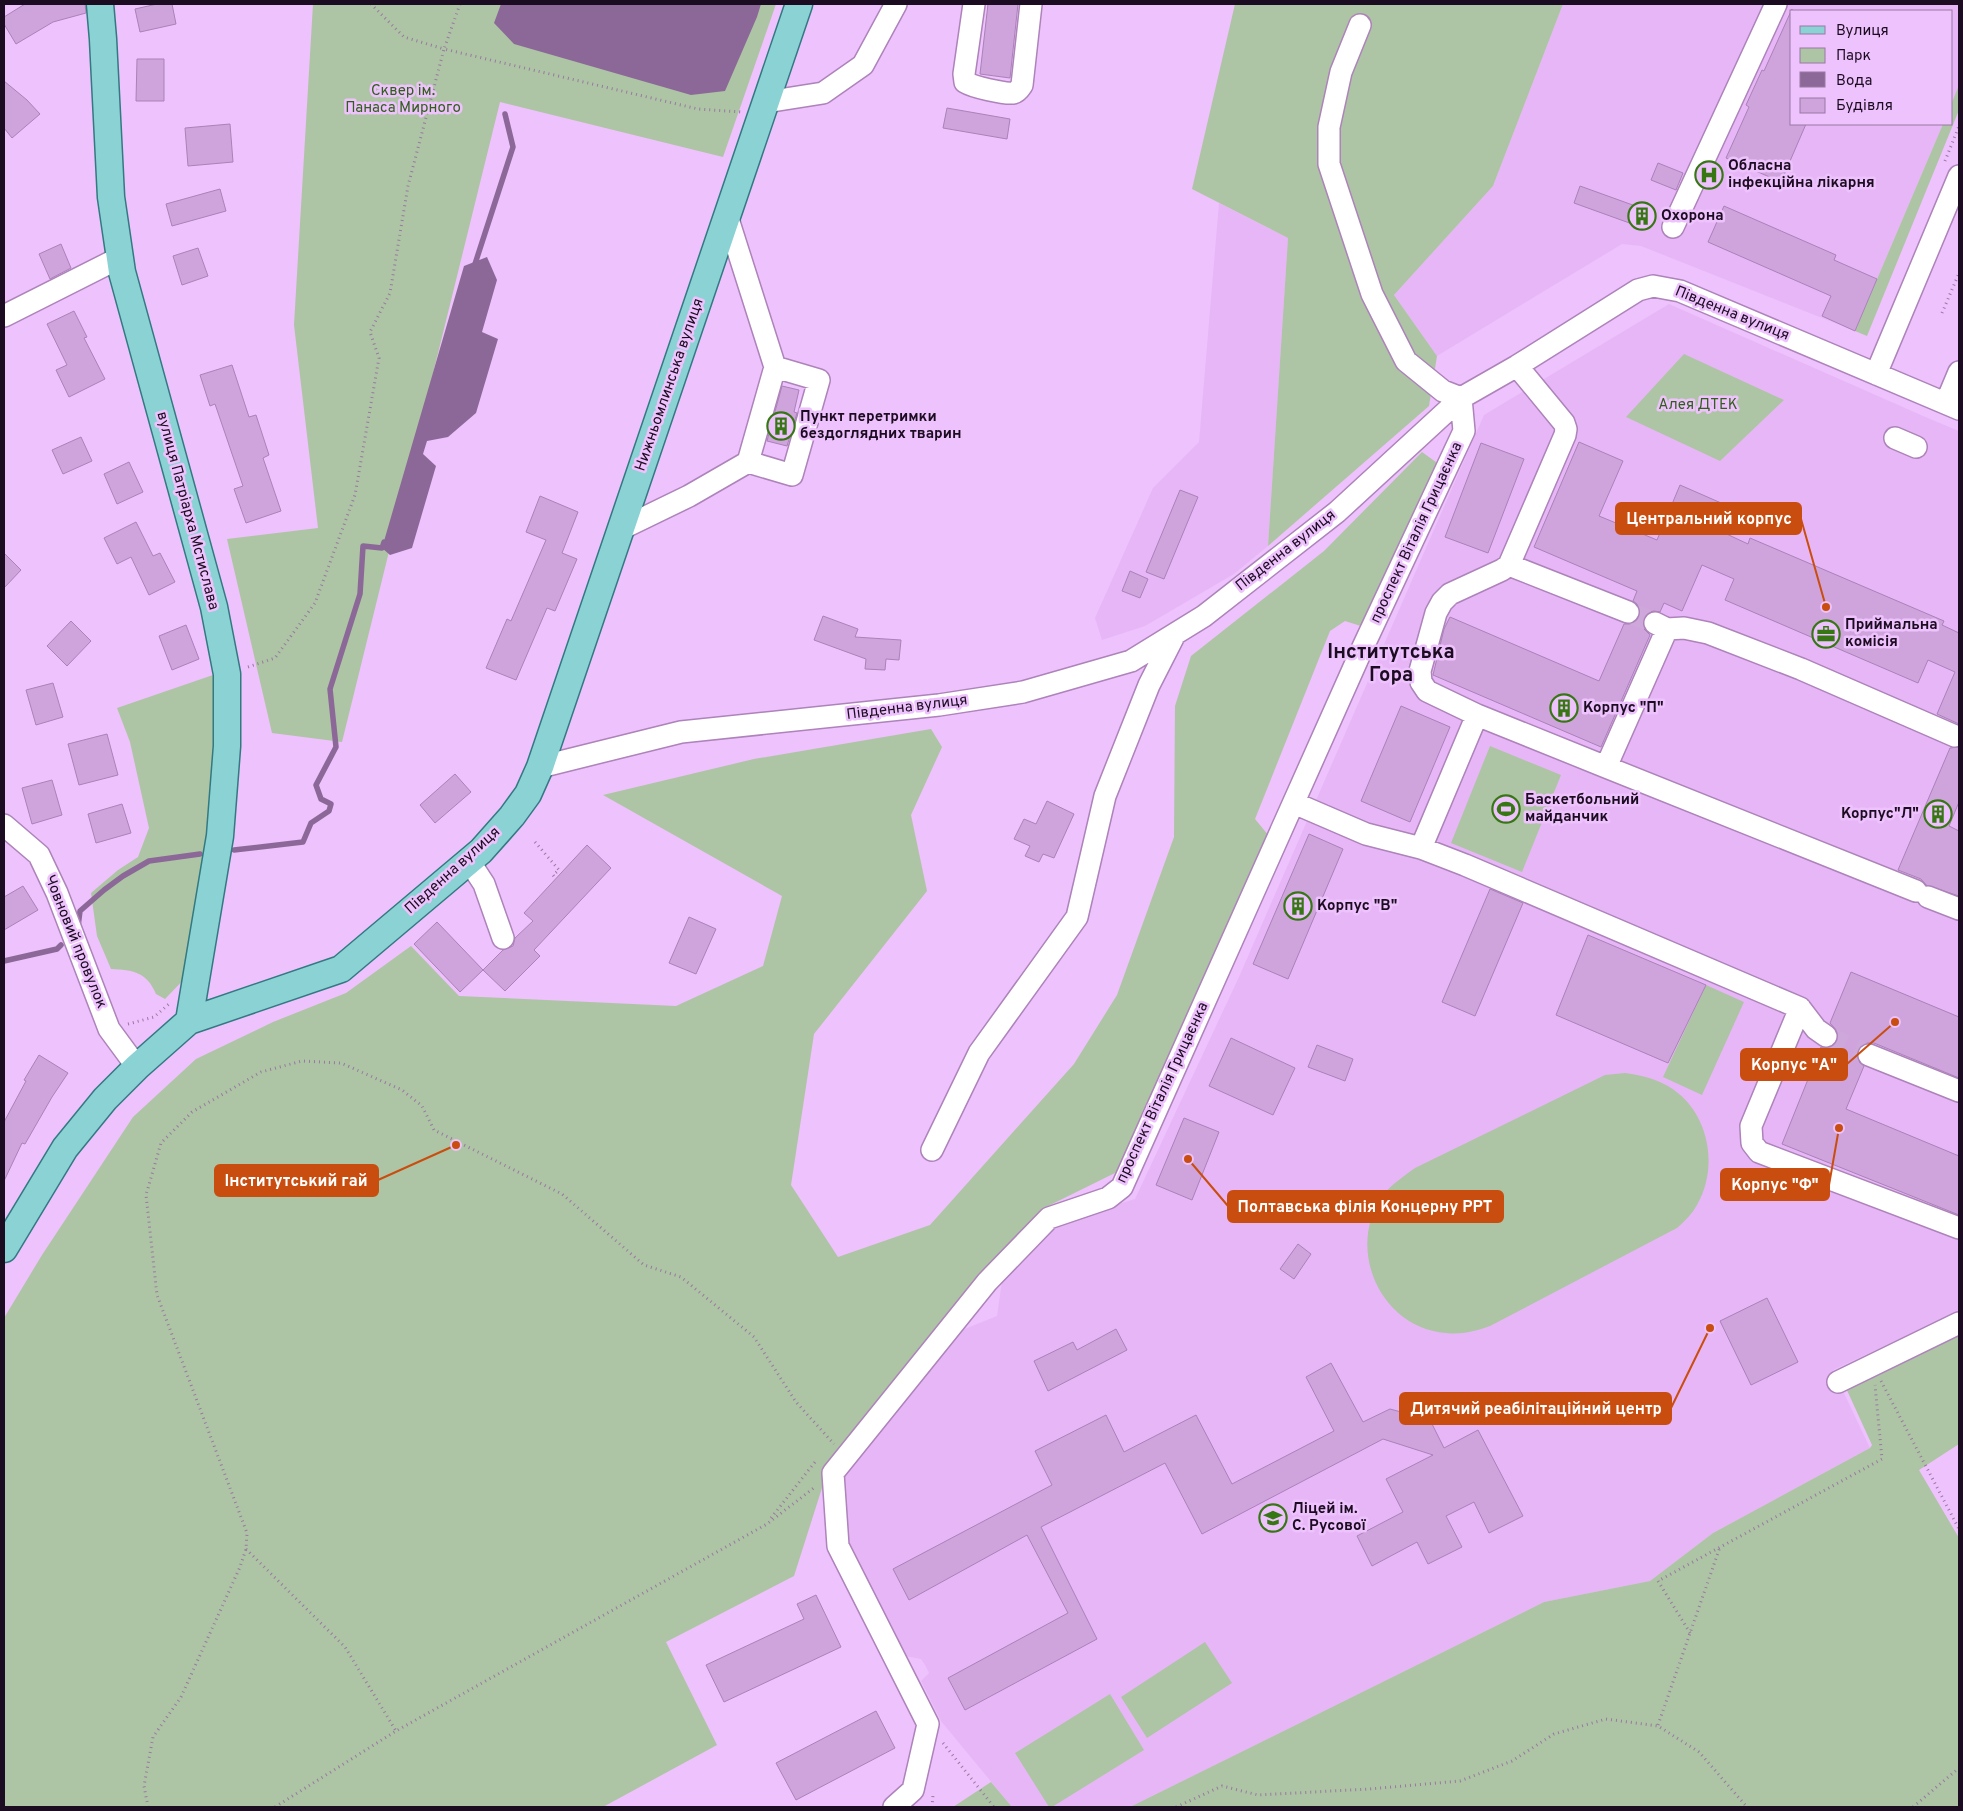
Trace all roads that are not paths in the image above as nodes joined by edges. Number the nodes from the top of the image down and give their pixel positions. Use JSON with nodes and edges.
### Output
{"nodes":[{"id":1,"x":100,"y":4,"type":"edge"},
{"id":2,"x":799,"y":4,"type":"edge"},
{"id":3,"x":896,"y":4,"type":"edge"},
{"id":4,"x":974,"y":4,"type":"edge"},
{"id":5,"x":1032,"y":4,"type":"edge"},
{"id":6,"x":1776,"y":4,"type":"edge"},
{"id":7,"x":1360,"y":25,"type":"dead end"},
{"id":8,"x":764,"y":108,"type":"junction"},
{"id":9,"x":1959,"y":176,"type":"edge"},
{"id":10,"x":727,"y":216,"type":"junction"},
{"id":11,"x":1673,"y":227,"type":"dead end"},
{"id":12,"x":121,"y":257,"type":"junction"},
{"id":13,"x":4,"y":316,"type":"edge"},
{"id":14,"x":1517,"y":366,"type":"junction"},
{"id":15,"x":775,"y":367,"type":"junction"},
{"id":16,"x":1959,"y":372,"type":"edge"},
{"id":17,"x":1876,"y":374,"type":"junction"},
{"id":18,"x":1461,"y":398,"type":"junction"},
{"id":19,"x":1953,"y":406,"type":"edge"},
{"id":20,"x":1895,"y":438,"type":"dead end"},
{"id":21,"x":1916,"y":446,"type":"dead end"},
{"id":22,"x":748,"y":462,"type":"junction"},
{"id":23,"x":621,"y":529,"type":"junction"},
{"id":24,"x":1509,"y":565,"type":"junction"},
{"id":25,"x":1628,"y":612,"type":"tunnel mouth"},
{"id":26,"x":1176,"y":634,"type":"junction"},
{"id":27,"x":1477,"y":715,"type":"junction"},
{"id":28,"x":1955,"y":736,"type":"dead end"},
{"id":29,"x":540,"y":767,"type":"junction"},
{"id":30,"x":1606,"y":767,"type":"junction"},
{"id":31,"x":1294,"y":803,"type":"junction"},
{"id":32,"x":4,"y":825,"type":"edge"},
{"id":33,"x":1420,"y":848,"type":"junction"},
{"id":34,"x":469,"y":861,"type":"junction"},
{"id":35,"x":1959,"y":909,"type":"edge"},
{"id":36,"x":503,"y":938,"type":"dead end"},
{"id":37,"x":1800,"y":1008,"type":"junction"},
{"id":38,"x":189,"y":1021,"type":"junction"},
{"id":39,"x":1826,"y":1036,"type":"tunnel mouth"},
{"id":40,"x":1869,"y":1055,"type":"tunnel mouth"},
{"id":41,"x":137,"y":1067,"type":"junction"},
{"id":42,"x":1959,"y":1091,"type":"edge"},
{"id":43,"x":932,"y":1150,"type":"dead end"},
{"id":44,"x":1959,"y":1228,"type":"edge"},
{"id":45,"x":4,"y":1249,"type":"edge"},
{"id":46,"x":1959,"y":1323,"type":"edge"},
{"id":47,"x":1838,"y":1382,"type":"dead end"},
{"id":48,"x":894,"y":1807,"type":"edge"}],
"edges":[{"from":1,"to":12,"type":"main road","name":"вулиця Патріарха Мстислава"},
{"from":2,"to":8,"type":"main road","name":"Нижньомлинська вулиця"},
{"from":3,"to":8,"type":"street"},
{"from":4,"to":5,"type":"street"},
{"from":6,"to":11,"type":"street"},
{"from":7,"to":18,"type":"street"},
{"from":8,"to":10,"type":"main road","name":"Нижньомлинська вулиця"},
{"from":9,"to":17,"type":"street"},
{"from":10,"to":15,"type":"street"},
{"from":10,"to":23,"type":"main road","name":"Нижньомлинська вулиця"},
{"from":12,"to":13,"type":"street"},
{"from":12,"to":38,"type":"main road","name":"вулиця Патріарха Мстислава"},
{"from":14,"to":17,"type":"street","name":"Південна вулиця"},
{"from":14,"to":18,"type":"street","name":"Південна вулиця"},
{"from":14,"to":24,"type":"street"},
{"from":15,"to":22,"type":"street"},
{"from":15,"to":22,"type":"street"},
{"from":16,"to":19,"type":"street"},
{"from":17,"to":19,"type":"street","name":"Південна вулиця"},
{"from":18,"to":26,"type":"street","name":"Південна вулиця"},
{"from":18,"to":31,"type":"street","name":"проспект Віталія Грицаєнка"},
{"from":20,"to":21,"type":"street"},
{"from":22,"to":23,"type":"street"},
{"from":23,"to":29,"type":"main road","name":"Нижньомлинська вулиця"},
{"from":24,"to":25,"type":"street"},
{"from":24,"to":27,"type":"street"},
{"from":26,"to":29,"type":"street","name":"Південна вулиця"},
{"from":26,"to":43,"type":"street"},
{"from":27,"to":30,"type":"street"},
{"from":27,"to":33,"type":"street"},
{"from":28,"to":30,"type":"street"},
{"from":29,"to":34,"type":"main road","name":"Південна вулиця"},
{"from":30,"to":35,"type":"street"},
{"from":31,"to":33,"type":"street"},
{"from":31,"to":48,"type":"street","name":"проспект Віталія Грицаєнка"},
{"from":32,"to":41,"type":"street","name":"Човновий провулок"},
{"from":33,"to":37,"type":"street"},
{"from":34,"to":36,"type":"street"},
{"from":34,"to":38,"type":"main road","name":"Південна вулиця"},
{"from":37,"to":39,"type":"street"},
{"from":37,"to":44,"type":"street"},
{"from":38,"to":41,"type":"main road","name":"Південна вулиця"},
{"from":40,"to":42,"type":"street"},
{"from":41,"to":45,"type":"main road","name":"Південна вулиця"},
{"from":46,"to":47,"type":"street"}]}
